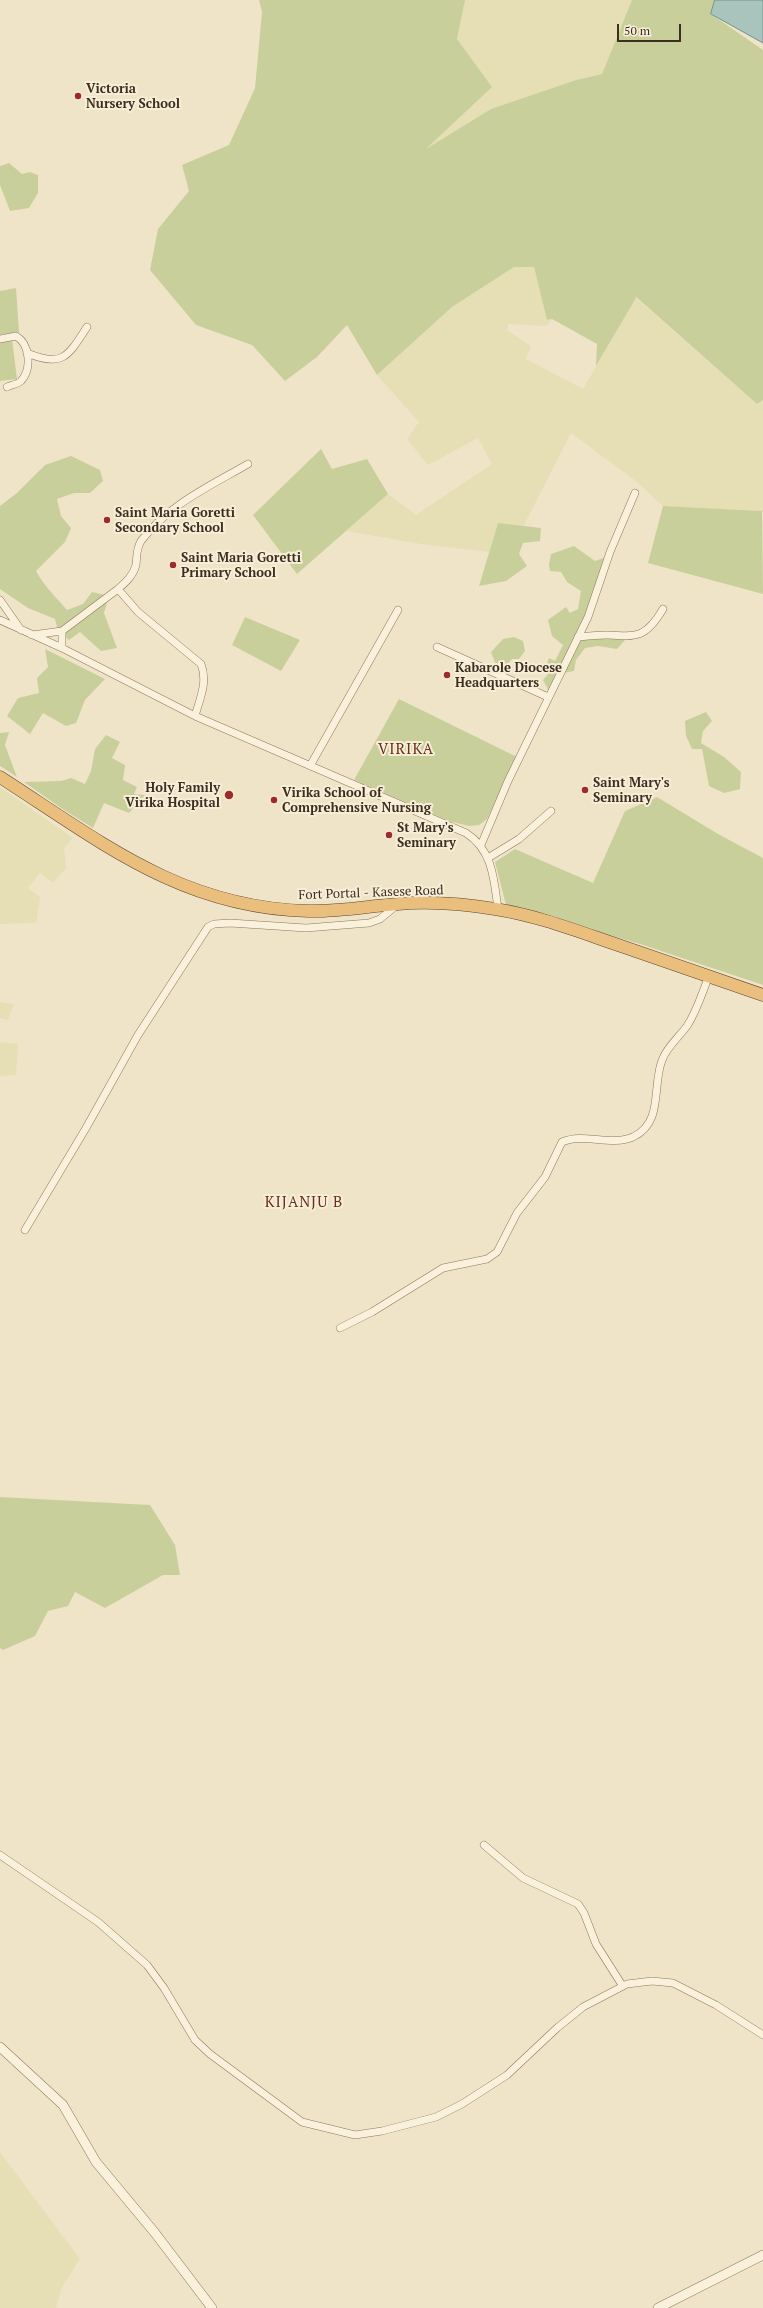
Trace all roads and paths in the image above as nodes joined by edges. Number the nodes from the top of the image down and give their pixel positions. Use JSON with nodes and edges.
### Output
{"nodes":[{"id":1,"x":87,"y":327,"type":"dead end"},
{"id":2,"x":0,"y":339,"type":"edge"},
{"id":3,"x":27,"y":353,"type":"junction"},
{"id":4,"x":7,"y":387,"type":"dead end"},
{"id":5,"x":248,"y":464,"type":"dead end"},
{"id":6,"x":635,"y":493,"type":"dead end"},
{"id":7,"x":118,"y":589,"type":"junction"},
{"id":8,"x":0,"y":600,"type":"edge"},
{"id":9,"x":663,"y":609,"type":"dead end"},
{"id":10,"x":398,"y":610,"type":"dead end"},
{"id":11,"x":0,"y":620,"type":"edge"},
{"id":12,"x":21,"y":630,"type":"junction"},
{"id":13,"x":62,"y":631,"type":"junction"},
{"id":14,"x":32,"y":635,"type":"junction"},
{"id":15,"x":578,"y":638,"type":"junction"},
{"id":16,"x":437,"y":647,"type":"dead end"},
{"id":17,"x":62,"y":648,"type":"junction"},
{"id":18,"x":548,"y":697,"type":"junction"},
{"id":19,"x":195,"y":716,"type":"junction"},
{"id":20,"x":310,"y":766,"type":"junction"},
{"id":21,"x":0,"y":777,"type":"edge"},
{"id":22,"x":551,"y":811,"type":"dead end"},
{"id":23,"x":481,"y":845,"type":"junction"},
{"id":24,"x":488,"y":858,"type":"junction"},
{"id":25,"x":399,"y":904,"type":"junction"},
{"id":26,"x":498,"y":909,"type":"junction"},
{"id":27,"x":709,"y":976,"type":"junction"},
{"id":28,"x":763,"y":995,"type":"edge"},
{"id":29,"x":25,"y":1230,"type":"dead end"},
{"id":30,"x":340,"y":1328,"type":"dead end"},
{"id":31,"x":484,"y":1845,"type":"dead end"},
{"id":32,"x":0,"y":1855,"type":"edge"},
{"id":33,"x":622,"y":1986,"type":"junction"},
{"id":34,"x":763,"y":2035,"type":"edge"},
{"id":35,"x":0,"y":2047,"type":"edge"},
{"id":36,"x":763,"y":2256,"type":"edge"},
{"id":37,"x":212,"y":2308,"type":"edge"},
{"id":38,"x":658,"y":2308,"type":"edge"}],
"edges":[{"from":1,"to":3,"type":"street"},
{"from":2,"to":3,"type":"street"},
{"from":3,"to":4,"type":"street"},
{"from":5,"to":7,"type":"street"},
{"from":6,"to":15,"type":"street"},
{"from":7,"to":13,"type":"street"},
{"from":7,"to":19,"type":"street"},
{"from":8,"to":12,"type":"street"},
{"from":9,"to":15,"type":"street"},
{"from":10,"to":20,"type":"street"},
{"from":11,"to":12,"type":"street"},
{"from":12,"to":14,"type":"street"},
{"from":13,"to":14,"type":"street"},
{"from":13,"to":17,"type":"street"},
{"from":14,"to":17,"type":"street"},
{"from":15,"to":18,"type":"street"},
{"from":16,"to":18,"type":"street"},
{"from":17,"to":19,"type":"street"},
{"from":18,"to":23,"type":"street"},
{"from":19,"to":20,"type":"street"},
{"from":20,"to":23,"type":"street"},
{"from":21,"to":25,"type":"highway","name":"Fort Portal - Kasese Road"},
{"from":22,"to":24,"type":"street"},
{"from":23,"to":24,"type":"street"},
{"from":24,"to":26,"type":"street"},
{"from":25,"to":26,"type":"highway","name":"Fort Portal - Kasese Road"},
{"from":25,"to":29,"type":"street"},
{"from":26,"to":27,"type":"highway","name":"Fort Portal - Kasese Road"},
{"from":27,"to":28,"type":"highway","name":"Fort Portal - Kasese Road"},
{"from":27,"to":30,"type":"street"},
{"from":31,"to":33,"type":"street"},
{"from":32,"to":33,"type":"street"},
{"from":33,"to":34,"type":"street"},
{"from":35,"to":37,"type":"street"},
{"from":36,"to":38,"type":"street"}]}
